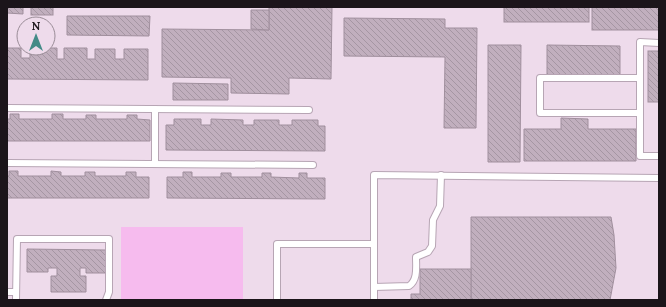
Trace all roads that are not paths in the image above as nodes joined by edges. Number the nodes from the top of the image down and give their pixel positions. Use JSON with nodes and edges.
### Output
{"nodes":[{"id":1,"x":659,"y":43,"type":"edge"},
{"id":2,"x":640,"y":78,"type":"junction"},
{"id":3,"x":7,"y":108,"type":"edge"},
{"id":4,"x":156,"y":109,"type":"junction"},
{"id":5,"x":309,"y":110,"type":"dead end"},
{"id":6,"x":640,"y":113,"type":"junction"},
{"id":7,"x":659,"y":156,"type":"edge"},
{"id":8,"x":7,"y":163,"type":"edge"},
{"id":9,"x":155,"y":164,"type":"junction"},
{"id":10,"x":313,"y":165,"type":"dead end"},
{"id":11,"x":441,"y":175,"type":"junction"},
{"id":12,"x":659,"y":178,"type":"edge"},
{"id":13,"x":374,"y":244,"type":"junction"},
{"id":14,"x":374,"y":287,"type":"junction"},
{"id":15,"x":7,"y":292,"type":"edge"},
{"id":16,"x":16,"y":292,"type":"junction"},
{"id":17,"x":16,"y":300,"type":"edge"},
{"id":18,"x":106,"y":300,"type":"edge"},
{"id":19,"x":277,"y":300,"type":"edge"},
{"id":20,"x":374,"y":300,"type":"edge"}],
"edges":[{"from":1,"to":2,"type":"lane"},
{"from":2,"to":6,"type":"lane"},
{"from":2,"to":6,"type":"lane"},
{"from":3,"to":4,"type":"lane"},
{"from":4,"to":5,"type":"lane"},
{"from":4,"to":9,"type":"lane"},
{"from":6,"to":7,"type":"lane"},
{"from":8,"to":9,"type":"lane"},
{"from":9,"to":10,"type":"lane"},
{"from":11,"to":12,"type":"lane"},
{"from":11,"to":13,"type":"lane"},
{"from":11,"to":14,"type":"lane"},
{"from":13,"to":14,"type":"lane"},
{"from":13,"to":19,"type":"lane"},
{"from":14,"to":20,"type":"lane"},
{"from":15,"to":16,"type":"lane"},
{"from":16,"to":17,"type":"lane"},
{"from":16,"to":18,"type":"lane"}]}
